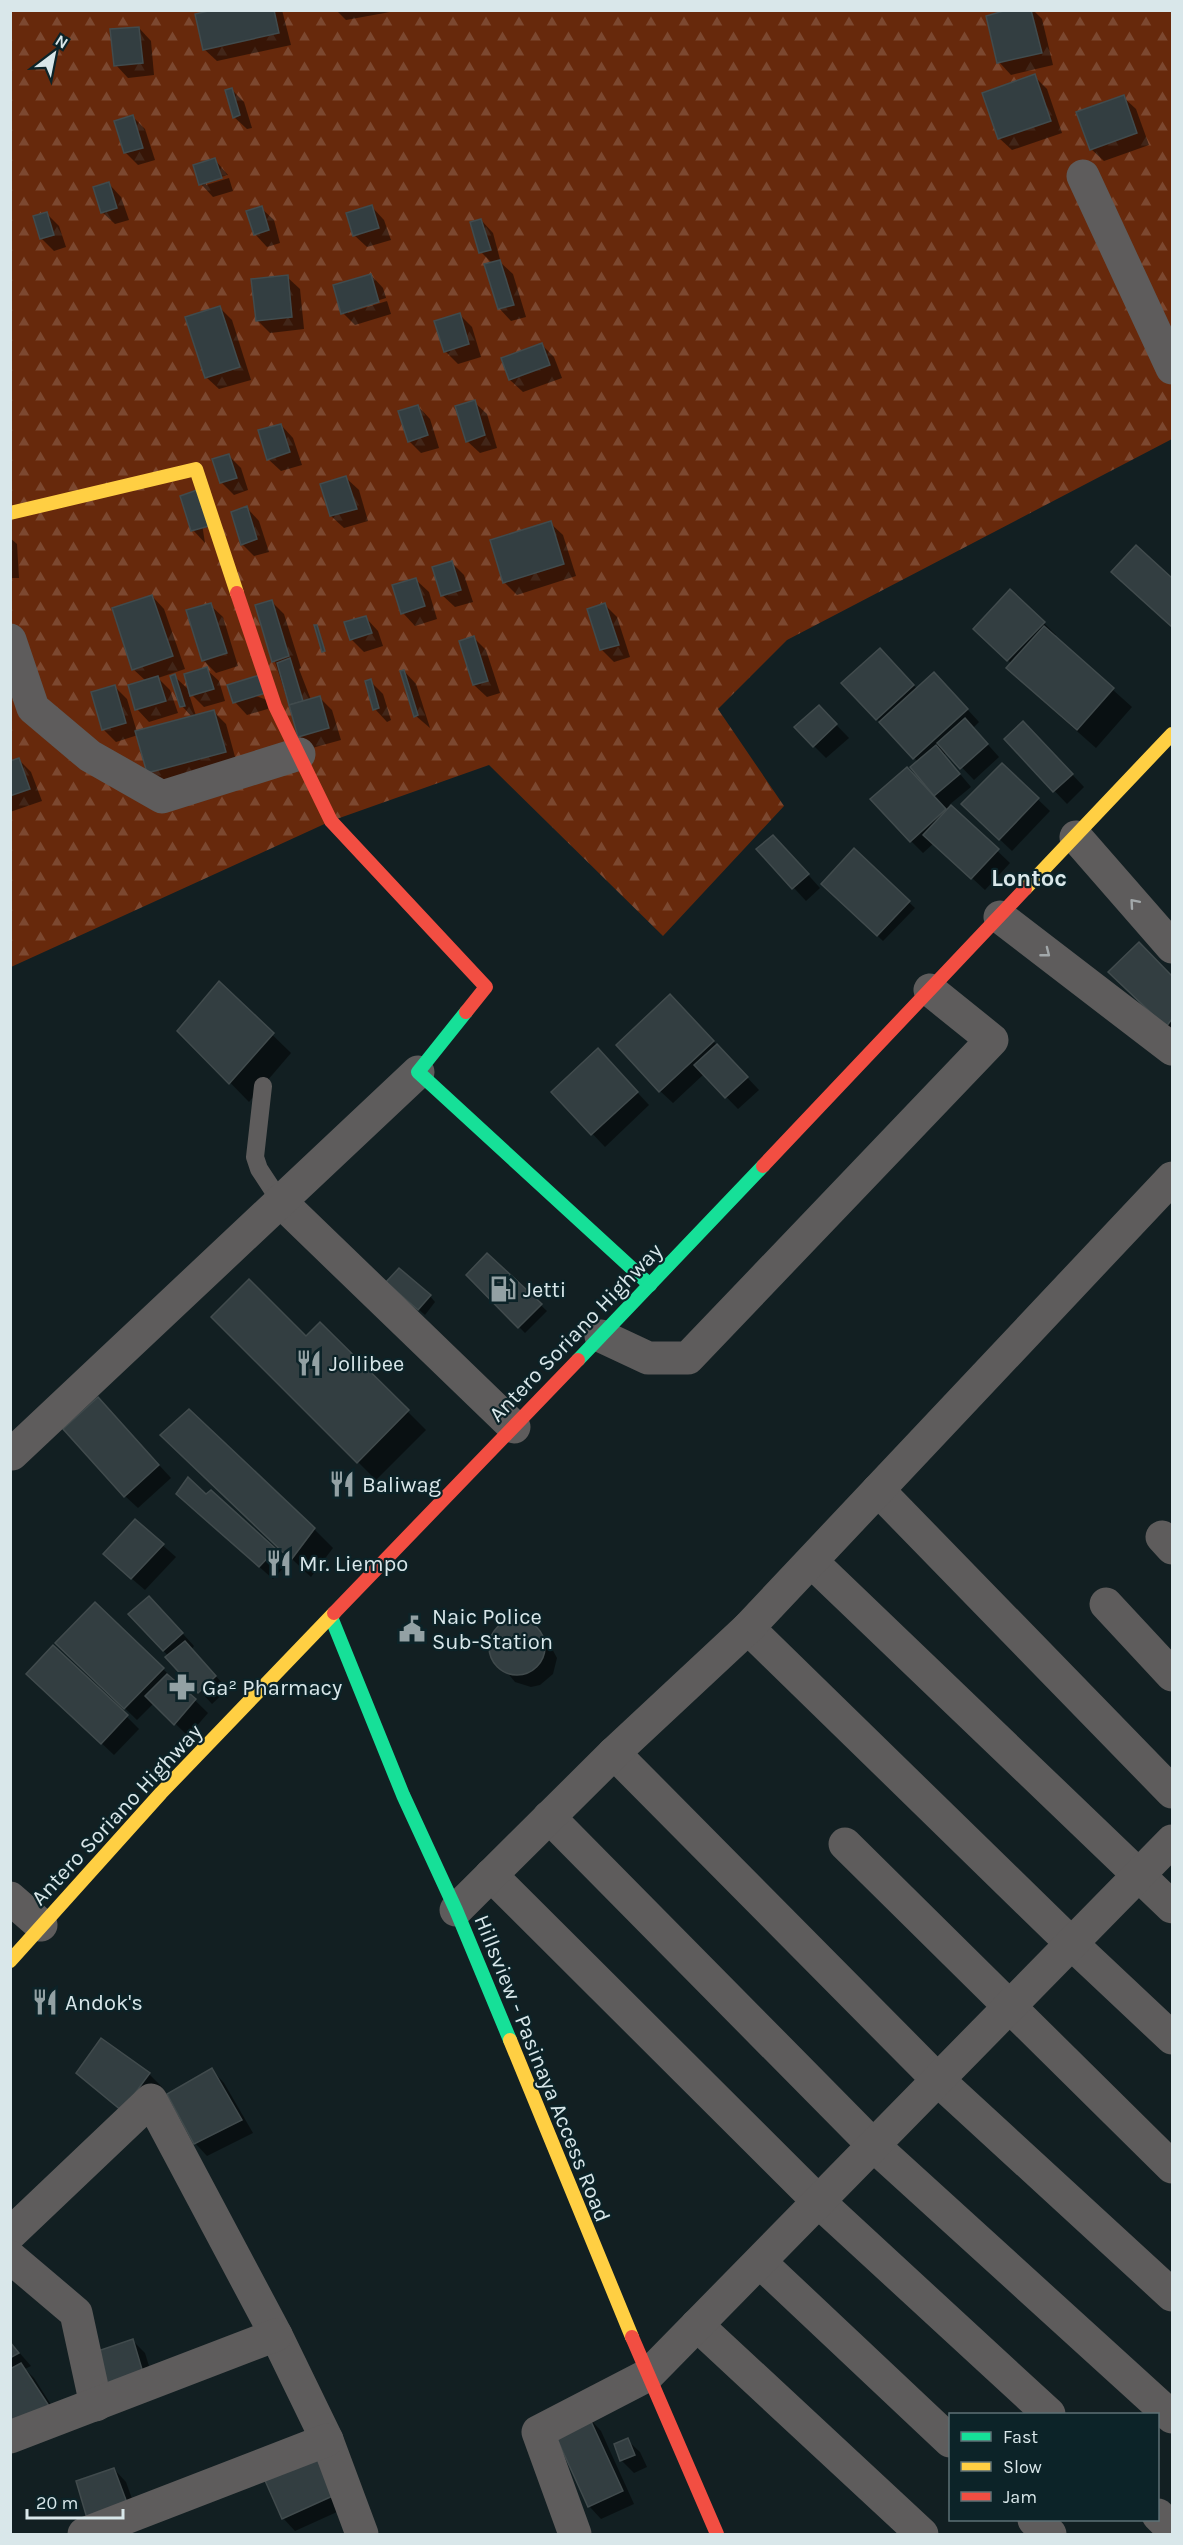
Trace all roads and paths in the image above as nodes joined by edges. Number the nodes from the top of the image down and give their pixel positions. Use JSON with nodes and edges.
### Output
{"nodes":[{"id":1,"x":1083,"y":176,"type":"dead end"},
{"id":2,"x":1173,"y":368,"type":"edge"},
{"id":3,"x":10,"y":513,"type":"edge"},
{"id":4,"x":10,"y":640,"type":"edge"},
{"id":5,"x":1173,"y":734,"type":"edge"},
{"id":6,"x":299,"y":754,"type":"junction"},
{"id":7,"x":1076,"y":837,"type":"junction"},
{"id":8,"x":1000,"y":917,"type":"junction"},
{"id":9,"x":1173,"y":947,"type":"edge"},
{"id":10,"x":930,"y":990,"type":"junction"},
{"id":11,"x":1173,"y":1049,"type":"edge"},
{"id":12,"x":418,"y":1072,"type":"junction"},
{"id":13,"x":263,"y":1086,"type":"dead end"},
{"id":14,"x":1173,"y":1178,"type":"edge"},
{"id":15,"x":280,"y":1201,"type":"junction"},
{"id":16,"x":650,"y":1285,"type":"junction"},
{"id":17,"x":601,"y":1336,"type":"junction"},
{"id":18,"x":514,"y":1427,"type":"junction"},
{"id":19,"x":12,"y":1454,"type":"edge"},
{"id":20,"x":878,"y":1490,"type":"junction"},
{"id":21,"x":812,"y":1562,"type":"junction"},
{"id":22,"x":1106,"y":1604,"type":"dead end"},
{"id":23,"x":331,"y":1617,"type":"junction"},
{"id":24,"x":748,"y":1628,"type":"junction"},
{"id":25,"x":1173,"y":1675,"type":"edge"},
{"id":26,"x":614,"y":1753,"type":"junction"},
{"id":27,"x":1173,"y":1792,"type":"edge"},
{"id":28,"x":549,"y":1817,"type":"junction"},
{"id":29,"x":1173,"y":1841,"type":"edge"},
{"id":30,"x":845,"y":1844,"type":"dead end"},
{"id":31,"x":491,"y":1875,"type":"junction"},
{"id":32,"x":1140,"y":1875,"type":"junction"},
{"id":33,"x":10,"y":1898,"type":"edge"},
{"id":34,"x":1173,"y":1907,"type":"edge"},
{"id":35,"x":456,"y":1910,"type":"junction"},
{"id":36,"x":41,"y":1925,"type":"junction"},
{"id":37,"x":1072,"y":1944,"type":"junction"},
{"id":38,"x":10,"y":1961,"type":"edge"},
{"id":39,"x":1011,"y":2007,"type":"junction"},
{"id":40,"x":1173,"y":2038,"type":"edge"},
{"id":41,"x":938,"y":2080,"type":"junction"},
{"id":42,"x":873,"y":2145,"type":"junction"},
{"id":43,"x":1173,"y":2167,"type":"edge"},
{"id":44,"x":819,"y":2202,"type":"junction"},
{"id":45,"x":10,"y":2234,"type":"edge"},
{"id":46,"x":10,"y":2257,"type":"edge"},
{"id":47,"x":761,"y":2263,"type":"junction"},
{"id":48,"x":1173,"y":2295,"type":"edge"},
{"id":49,"x":697,"y":2325,"type":"junction"},
{"id":50,"x":276,"y":2336,"type":"junction"},
{"id":51,"x":648,"y":2375,"type":"junction"},
{"id":52,"x":96,"y":2405,"type":"junction"},
{"id":53,"x":1047,"y":2413,"type":"edge"},
{"id":54,"x":1173,"y":2417,"type":"edge"},
{"id":55,"x":10,"y":2438,"type":"edge"},
{"id":56,"x":949,"y":2439,"type":"edge"},
{"id":57,"x":327,"y":2440,"type":"junction"},
{"id":58,"x":1159,"y":2516,"type":"edge"},
{"id":59,"x":1035,"y":2521,"type":"edge"},
{"id":60,"x":1173,"y":2529,"type":"edge"},
{"id":61,"x":84,"y":2535,"type":"edge"},
{"id":62,"x":362,"y":2535,"type":"edge"},
{"id":63,"x":575,"y":2535,"type":"edge"},
{"id":64,"x":717,"y":2535,"type":"edge"},
{"id":65,"x":922,"y":2535,"type":"edge"},
{"id":66,"x":1050,"y":2535,"type":"edge"}],
"edges":[{"from":1,"to":2,"type":"street"},
{"from":3,"to":6,"type":"street"},
{"from":4,"to":6,"type":"street"},
{"from":5,"to":7,"type":"street","name":"Antero Soriano Highway"},
{"from":6,"to":12,"type":"street"},
{"from":7,"to":8,"type":"street","name":"Antero Soriano Highway"},
{"from":9,"to":7,"type":"street","one_way":true},
{"from":8,"to":10,"type":"street","name":"Antero Soriano Highway"},
{"from":8,"to":11,"type":"street","one_way":true},
{"from":10,"to":16,"type":"street","name":"Antero Soriano Highway"},
{"from":10,"to":17,"type":"street"},
{"from":12,"to":15,"type":"street"},
{"from":12,"to":16,"type":"street"},
{"from":13,"to":15,"type":"lane"},
{"from":14,"to":20,"type":"street"},
{"from":15,"to":18,"type":"street"},
{"from":15,"to":19,"type":"street"},
{"from":16,"to":17,"type":"street","name":"Antero Soriano Highway"},
{"from":17,"to":18,"type":"street","name":"Antero Soriano Highway"},
{"from":18,"to":23,"type":"street","name":"Antero Soriano Highway"},
{"from":20,"to":21,"type":"street"},
{"from":20,"to":27,"type":"street"},
{"from":21,"to":24,"type":"street"},
{"from":21,"to":32,"type":"street"},
{"from":22,"to":25,"type":"street"},
{"from":23,"to":35,"type":"street","name":"Hillsview - Pasinaya Access Road"},
{"from":23,"to":36,"type":"street","name":"Antero Soriano Highway"},
{"from":24,"to":26,"type":"street"},
{"from":24,"to":37,"type":"street"},
{"from":26,"to":28,"type":"street"},
{"from":26,"to":41,"type":"street"},
{"from":28,"to":31,"type":"street"},
{"from":28,"to":42,"type":"street"},
{"from":29,"to":32,"type":"street"},
{"from":30,"to":39,"type":"street"},
{"from":31,"to":35,"type":"street"},
{"from":31,"to":44,"type":"street"},
{"from":32,"to":34,"type":"street"},
{"from":32,"to":37,"type":"street"},
{"from":33,"to":36,"type":"street"},
{"from":35,"to":51,"type":"street","name":"Hillsview - Pasinaya Access Road"},
{"from":36,"to":38,"type":"street","name":"Antero Soriano Highway"},
{"from":37,"to":39,"type":"street"},
{"from":37,"to":40,"type":"street"},
{"from":39,"to":41,"type":"street"},
{"from":39,"to":43,"type":"street"},
{"from":41,"to":42,"type":"street"},
{"from":41,"to":48,"type":"street"},
{"from":42,"to":44,"type":"street"},
{"from":42,"to":54,"type":"street"},
{"from":44,"to":47,"type":"street"},
{"from":44,"to":53,"type":"street"},
{"from":45,"to":50,"type":"street"},
{"from":46,"to":52,"type":"street"},
{"from":47,"to":49,"type":"street"},
{"from":47,"to":56,"type":"street"},
{"from":49,"to":51,"type":"street"},
{"from":49,"to":65,"type":"street"},
{"from":50,"to":52,"type":"street"},
{"from":50,"to":57,"type":"street"},
{"from":51,"to":63,"type":"street"},
{"from":51,"to":64,"type":"street","name":"Hillsview - Pasinaya Access Road"},
{"from":52,"to":55,"type":"street"},
{"from":57,"to":61,"type":"street"},
{"from":57,"to":62,"type":"street"},
{"from":58,"to":60,"type":"street"},
{"from":59,"to":66,"type":"street"}]}
